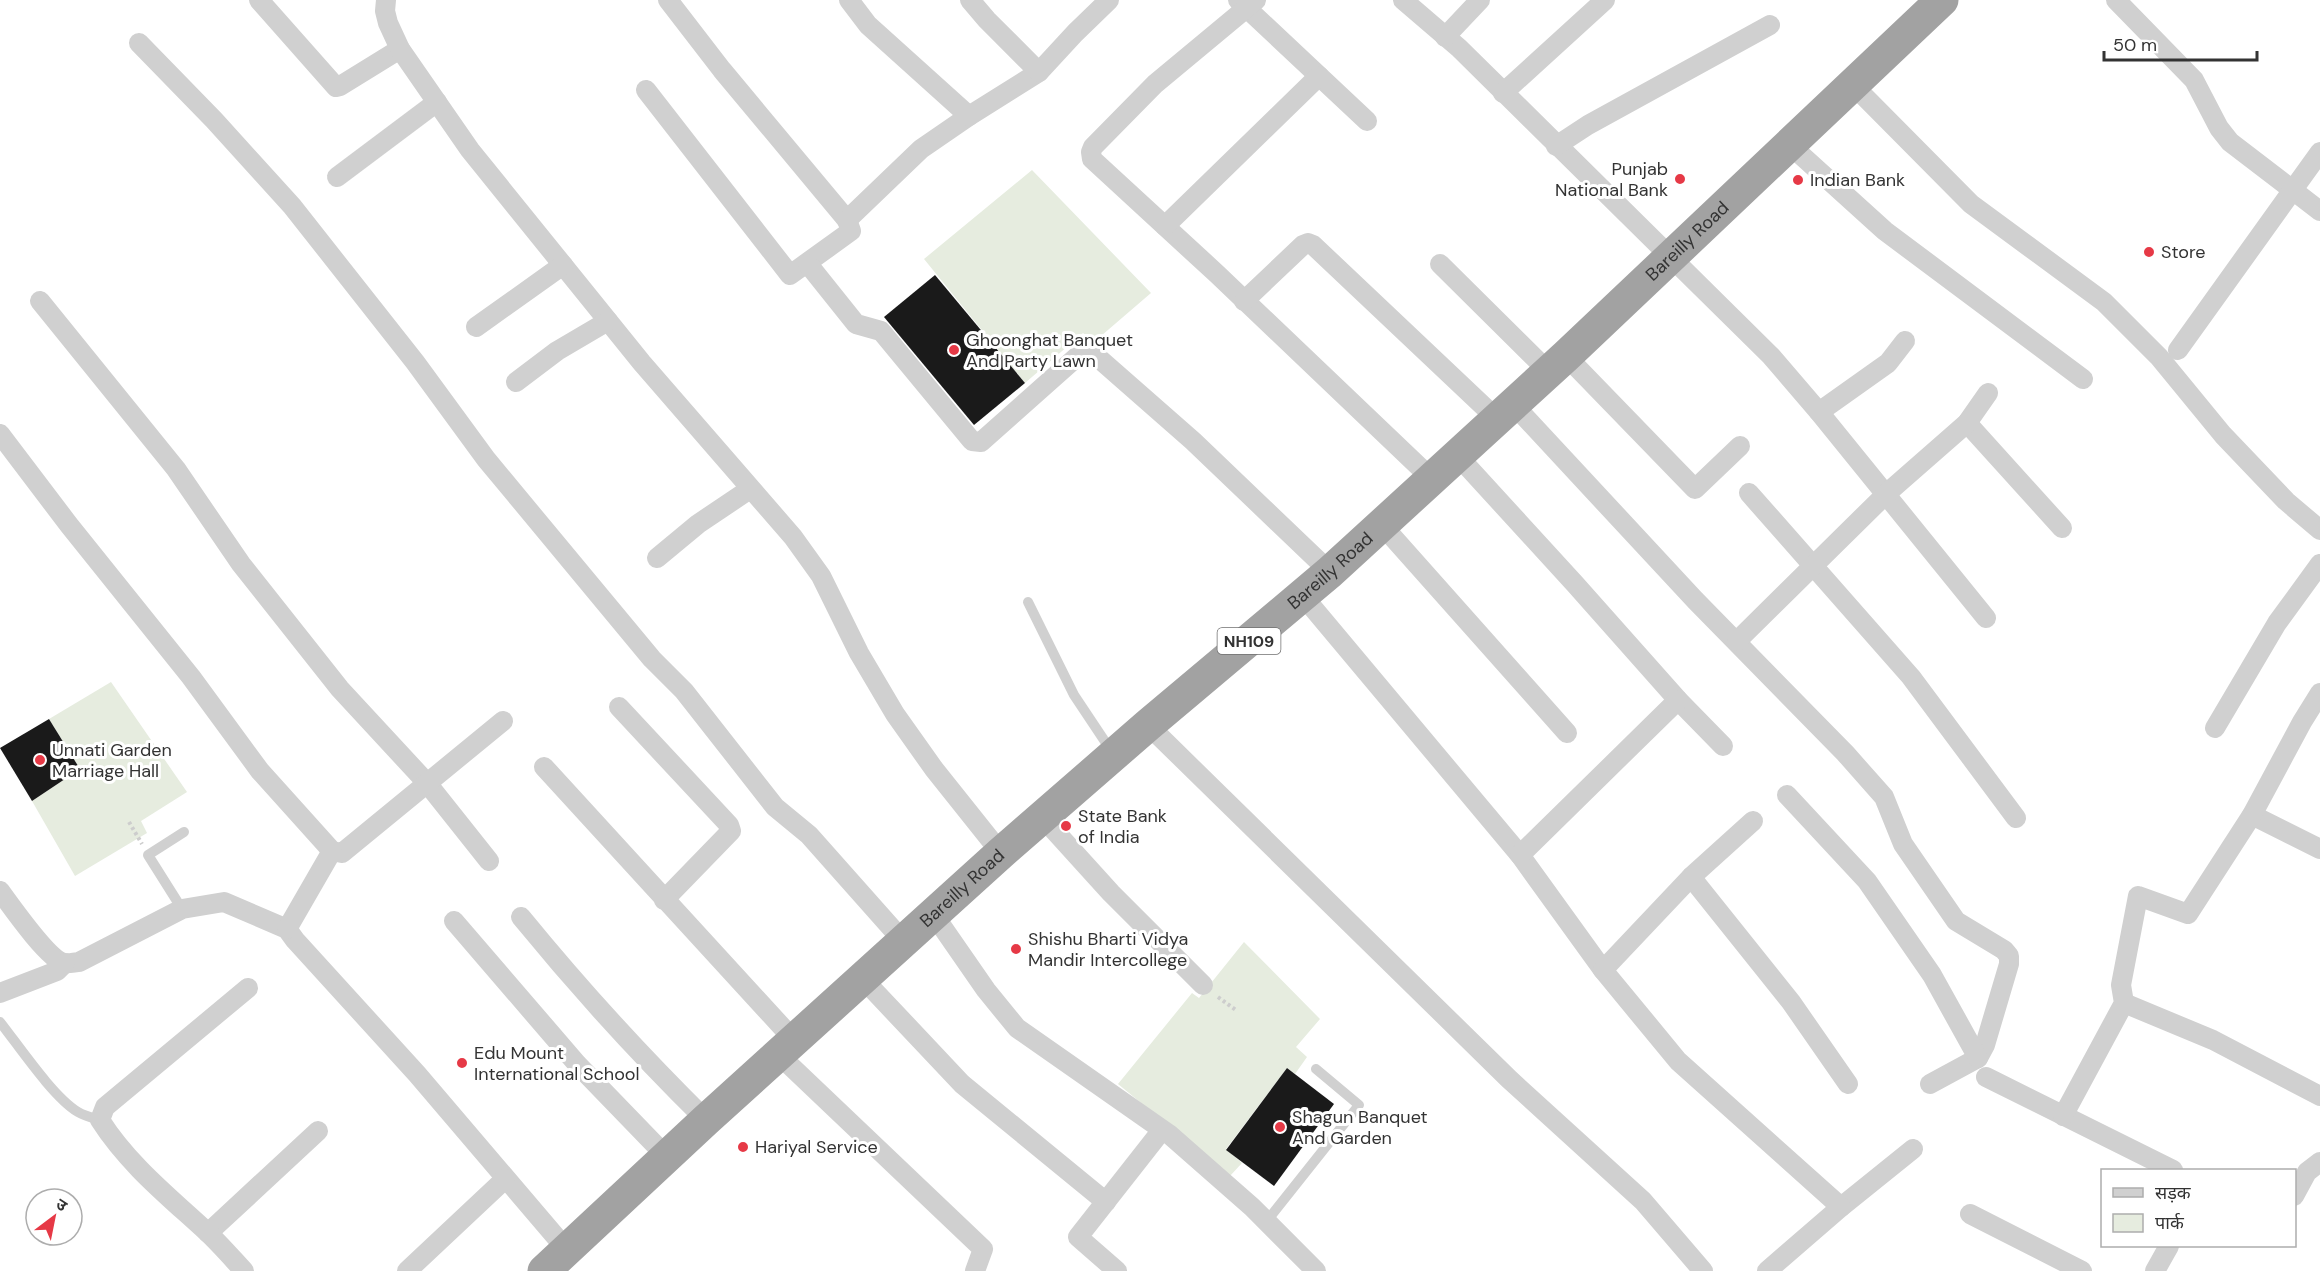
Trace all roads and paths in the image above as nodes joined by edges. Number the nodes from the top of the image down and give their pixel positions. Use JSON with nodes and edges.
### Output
{"nodes":[{"id":1,"x":259,"y":0,"type":"edge"},
{"id":2,"x":386,"y":0,"type":"edge"},
{"id":3,"x":668,"y":0,"type":"edge"},
{"id":4,"x":849,"y":0,"type":"edge"},
{"id":5,"x":970,"y":0,"type":"edge"},
{"id":6,"x":1109,"y":0,"type":"edge"},
{"id":7,"x":1403,"y":0,"type":"edge"},
{"id":8,"x":1480,"y":0,"type":"edge"},
{"id":9,"x":1605,"y":0,"type":"edge"},
{"id":10,"x":1942,"y":0,"type":"edge"},
{"id":11,"x":2116,"y":0,"type":"edge"},
{"id":12,"x":1247,"y":2,"type":"edge"},
{"id":13,"x":1770,"y":25,"type":"dead end"},
{"id":14,"x":1445,"y":37,"type":"junction"},
{"id":15,"x":139,"y":43,"type":"dead end"},
{"id":16,"x":400,"y":49,"type":"junction"},
{"id":17,"x":1039,"y":72,"type":"junction"},
{"id":18,"x":1319,"y":76,"type":"junction"},
{"id":19,"x":1853,"y":85,"type":"junction"},
{"id":20,"x":646,"y":90,"type":"dead end"},
{"id":21,"x":1503,"y":93,"type":"junction"},
{"id":22,"x":437,"y":102,"type":"junction"},
{"id":23,"x":969,"y":116,"type":"junction"},
{"id":24,"x":1367,"y":121,"type":"dead end"},
{"id":25,"x":1790,"y":145,"type":"junction"},
{"id":26,"x":1556,"y":146,"type":"junction"},
{"id":27,"x":2320,"y":152,"type":"edge"},
{"id":28,"x":337,"y":177,"type":"dead end"},
{"id":29,"x":2292,"y":191,"type":"junction"},
{"id":30,"x":2320,"y":211,"type":"edge"},
{"id":31,"x":847,"y":220,"type":"junction"},
{"id":32,"x":1165,"y":226,"type":"junction"},
{"id":33,"x":1670,"y":258,"type":"junction"},
{"id":34,"x":808,"y":264,"type":"junction"},
{"id":35,"x":1440,"y":264,"type":"dead end"},
{"id":36,"x":563,"y":265,"type":"junction"},
{"id":37,"x":1244,"y":301,"type":"junction"},
{"id":38,"x":40,"y":302,"type":"dead end"},
{"id":39,"x":608,"y":321,"type":"junction"},
{"id":40,"x":476,"y":327,"type":"dead end"},
{"id":41,"x":1905,"y":341,"type":"dead end"},
{"id":42,"x":2178,"y":350,"type":"dead end"},
{"id":43,"x":1557,"y":363,"type":"junction"},
{"id":44,"x":2083,"y":379,"type":"dead end"},
{"id":45,"x":516,"y":382,"type":"dead end"},
{"id":46,"x":1988,"y":393,"type":"dead end"},
{"id":47,"x":1504,"y":411,"type":"junction"},
{"id":48,"x":1820,"y":412,"type":"junction"},
{"id":49,"x":1967,"y":423,"type":"junction"},
{"id":50,"x":0,"y":434,"type":"edge"},
{"id":51,"x":1740,"y":446,"type":"dead end"},
{"id":52,"x":1457,"y":455,"type":"junction"},
{"id":53,"x":1432,"y":479,"type":"junction"},
{"id":54,"x":750,"y":489,"type":"junction"},
{"id":55,"x":1749,"y":493,"type":"dead end"},
{"id":56,"x":1886,"y":494,"type":"junction"},
{"id":57,"x":1382,"y":525,"type":"junction"},
{"id":58,"x":2062,"y":528,"type":"dead end"},
{"id":59,"x":2320,"y":530,"type":"edge"},
{"id":60,"x":657,"y":558,"type":"dead end"},
{"id":61,"x":2320,"y":564,"type":"edge"},
{"id":62,"x":1814,"y":565,"type":"junction"},
{"id":63,"x":1330,"y":572,"type":"junction"},
{"id":64,"x":1303,"y":596,"type":"junction"},
{"id":65,"x":1028,"y":602,"type":"dead end"},
{"id":66,"x":1986,"y":618,"type":"dead end"},
{"id":67,"x":1737,"y":641,"type":"junction"},
{"id":68,"x":2320,"y":693,"type":"edge"},
{"id":69,"x":1678,"y":700,"type":"junction"},
{"id":70,"x":619,"y":707,"type":"dead end"},
{"id":71,"x":503,"y":721,"type":"dead end"},
{"id":72,"x":1148,"y":725,"type":"junction"},
{"id":73,"x":2216,"y":728,"type":"dead end"},
{"id":74,"x":1567,"y":733,"type":"dead end"},
{"id":75,"x":1723,"y":746,"type":"dead end"},
{"id":76,"x":1114,"y":755,"type":"junction"},
{"id":77,"x":544,"y":767,"type":"dead end"},
{"id":78,"x":427,"y":783,"type":"junction"},
{"id":79,"x":1787,"y":795,"type":"dead end"},
{"id":80,"x":2252,"y":815,"type":"junction"},
{"id":81,"x":1043,"y":818,"type":"junction"},
{"id":82,"x":2016,"y":818,"type":"dead end"},
{"id":83,"x":1753,"y":821,"type":"dead end"},
{"id":84,"x":129,"y":822,"type":"dead end"},
{"id":85,"x":184,"y":832,"type":"dead end"},
{"id":86,"x":2320,"y":849,"type":"edge"},
{"id":87,"x":332,"y":851,"type":"junction"},
{"id":88,"x":1001,"y":853,"type":"junction"},
{"id":89,"x":148,"y":855,"type":"junction"},
{"id":90,"x":1520,"y":855,"type":"junction"},
{"id":91,"x":489,"y":861,"type":"dead end"},
{"id":92,"x":1691,"y":877,"type":"junction"},
{"id":93,"x":0,"y":891,"type":"edge"},
{"id":94,"x":664,"y":900,"type":"junction"},
{"id":95,"x":182,"y":909,"type":"junction"},
{"id":96,"x":934,"y":915,"type":"junction"},
{"id":97,"x":521,"y":917,"type":"dead end"},
{"id":98,"x":454,"y":921,"type":"dead end"},
{"id":99,"x":287,"y":929,"type":"junction"},
{"id":100,"x":904,"y":942,"type":"junction"},
{"id":101,"x":65,"y":963,"type":"junction"},
{"id":102,"x":1603,"y":970,"type":"junction"},
{"id":103,"x":863,"y":979,"type":"junction"},
{"id":104,"x":1203,"y":986,"type":"dead end"},
{"id":105,"x":248,"y":988,"type":"dead end"},
{"id":106,"x":0,"y":993,"type":"edge"},
{"id":107,"x":2124,"y":1003,"type":"junction"},
{"id":108,"x":0,"y":1022,"type":"edge"},
{"id":109,"x":786,"y":1047,"type":"junction"},
{"id":110,"x":1978,"y":1058,"type":"junction"},
{"id":111,"x":1316,"y":1069,"type":"dead end"},
{"id":112,"x":1986,"y":1077,"type":"dead end"},
{"id":113,"x":1930,"y":1083,"type":"dead end"},
{"id":114,"x":1848,"y":1084,"type":"dead end"},
{"id":115,"x":2320,"y":1096,"type":"edge"},
{"id":116,"x":2063,"y":1116,"type":"junction"},
{"id":117,"x":706,"y":1119,"type":"junction"},
{"id":118,"x":100,"y":1120,"type":"junction"},
{"id":119,"x":1162,"y":1130,"type":"junction"},
{"id":120,"x":318,"y":1131,"type":"dead end"},
{"id":121,"x":1913,"y":1149,"type":"dead end"},
{"id":122,"x":666,"y":1156,"type":"junction"},
{"id":123,"x":2320,"y":1162,"type":"edge"},
{"id":124,"x":2171,"y":1169,"type":"edge"},
{"id":125,"x":505,"y":1179,"type":"junction"},
{"id":126,"x":2296,"y":1194,"type":"edge"},
{"id":127,"x":1106,"y":1202,"type":"junction"},
{"id":128,"x":1841,"y":1208,"type":"junction"},
{"id":129,"x":1970,"y":1214,"type":"dead end"},
{"id":130,"x":1266,"y":1222,"type":"junction"},
{"id":131,"x":208,"y":1233,"type":"junction"},
{"id":132,"x":2168,"y":1247,"type":"edge"},
{"id":133,"x":556,"y":1261,"type":"edge"},
{"id":134,"x":244,"y":1271,"type":"edge"},
{"id":135,"x":407,"y":1271,"type":"edge"},
{"id":136,"x":975,"y":1271,"type":"edge"},
{"id":137,"x":1117,"y":1271,"type":"edge"},
{"id":138,"x":1316,"y":1271,"type":"edge"},
{"id":139,"x":1703,"y":1271,"type":"edge"},
{"id":140,"x":1767,"y":1271,"type":"edge"},
{"id":141,"x":2082,"y":1271,"type":"edge"},
{"id":142,"x":2155,"y":1271,"type":"edge"}],
"edges":[{"from":1,"to":16,"type":"street"},
{"from":2,"to":16,"type":"street"},
{"from":3,"to":31,"type":"street"},
{"from":4,"to":23,"type":"street"},
{"from":5,"to":17,"type":"street"},
{"from":6,"to":17,"type":"street"},
{"from":7,"to":14,"type":"street"},
{"from":8,"to":14,"type":"street"},
{"from":9,"to":21,"type":"street"},
{"from":10,"to":19,"type":"highway","name":"Bareilly Road","number":"NH109"},
{"from":11,"to":29,"type":"street"},
{"from":12,"to":18,"type":"street"},
{"from":12,"to":32,"type":"street"},
{"from":13,"to":26,"type":"street"},
{"from":14,"to":21,"type":"street"},
{"from":15,"to":100,"type":"street"},
{"from":16,"to":22,"type":"street"},
{"from":17,"to":23,"type":"street"},
{"from":18,"to":24,"type":"street"},
{"from":18,"to":32,"type":"street"},
{"from":19,"to":25,"type":"highway","name":"Bareilly Road","number":"NH109"},
{"from":19,"to":59,"type":"street"},
{"from":20,"to":34,"type":"street"},
{"from":21,"to":26,"type":"street"},
{"from":22,"to":28,"type":"street"},
{"from":22,"to":36,"type":"street"},
{"from":23,"to":31,"type":"street"},
{"from":25,"to":33,"type":"highway","name":"Bareilly Road","number":"NH109"},
{"from":25,"to":44,"type":"street"},
{"from":26,"to":33,"type":"street"},
{"from":27,"to":29,"type":"street"},
{"from":29,"to":30,"type":"street"},
{"from":29,"to":42,"type":"street"},
{"from":31,"to":34,"type":"street"},
{"from":32,"to":37,"type":"street"},
{"from":33,"to":43,"type":"highway","name":"Bareilly Road","number":"NH109"},
{"from":33,"to":48,"type":"street"},
{"from":34,"to":63,"type":"street"},
{"from":35,"to":43,"type":"street"},
{"from":36,"to":39,"type":"street"},
{"from":36,"to":40,"type":"street"},
{"from":37,"to":47,"type":"street"},
{"from":37,"to":53,"type":"street"},
{"from":38,"to":78,"type":"street"},
{"from":39,"to":45,"type":"street"},
{"from":39,"to":54,"type":"street"},
{"from":41,"to":48,"type":"street"},
{"from":43,"to":47,"type":"highway","name":"Bareilly Road","number":"NH109"},
{"from":43,"to":51,"type":"street"},
{"from":46,"to":49,"type":"street"},
{"from":47,"to":52,"type":"highway","name":"Bareilly Road","number":"NH109"},
{"from":47,"to":67,"type":"street"},
{"from":48,"to":56,"type":"street"},
{"from":49,"to":56,"type":"street"},
{"from":49,"to":58,"type":"street"},
{"from":50,"to":87,"type":"street"},
{"from":52,"to":53,"type":"highway","name":"Bareilly Road","number":"NH109"},
{"from":52,"to":69,"type":"street"},
{"from":53,"to":57,"type":"highway","name":"Bareilly Road","number":"NH109"},
{"from":54,"to":60,"type":"street"},
{"from":54,"to":88,"type":"street"},
{"from":55,"to":62,"type":"street"},
{"from":56,"to":62,"type":"street"},
{"from":56,"to":66,"type":"street"},
{"from":57,"to":63,"type":"highway","name":"Bareilly Road","number":"NH109"},
{"from":57,"to":74,"type":"street"},
{"from":61,"to":73,"type":"street"},
{"from":62,"to":67,"type":"street"},
{"from":62,"to":82,"type":"street"},
{"from":63,"to":64,"type":"highway","name":"Bareilly Road","number":"NH109"},
{"from":64,"to":72,"type":"highway","name":"Bareilly Road","number":"NH109"},
{"from":64,"to":90,"type":"street"},
{"from":65,"to":76,"type":"lane"},
{"from":67,"to":110,"type":"street"},
{"from":68,"to":80,"type":"street"},
{"from":69,"to":75,"type":"street"},
{"from":69,"to":90,"type":"street"},
{"from":70,"to":94,"type":"street"},
{"from":71,"to":78,"type":"street"},
{"from":72,"to":76,"type":"highway","name":"Bareilly Road","number":"NH109"},
{"from":72,"to":139,"type":"street"},
{"from":76,"to":81,"type":"highway","name":"Bareilly Road","number":"NH109"},
{"from":77,"to":94,"type":"street"},
{"from":78,"to":87,"type":"street"},
{"from":78,"to":91,"type":"street"},
{"from":79,"to":110,"type":"street"},
{"from":80,"to":86,"type":"street"},
{"from":80,"to":107,"type":"street"},
{"from":81,"to":88,"type":"highway","name":"Bareilly Road","number":"NH109"},
{"from":81,"to":104,"type":"street"},
{"from":83,"to":92,"type":"street"},
{"from":84,"to":89,"type":"path"},
{"from":85,"to":89,"type":"lane"},
{"from":87,"to":99,"type":"street"},
{"from":88,"to":96,"type":"highway","name":"Bareilly Road","number":"NH109"},
{"from":89,"to":95,"type":"lane"},
{"from":90,"to":102,"type":"street"},
{"from":92,"to":102,"type":"street"},
{"from":92,"to":114,"type":"street"},
{"from":93,"to":101,"type":"street"},
{"from":94,"to":109,"type":"street"},
{"from":95,"to":99,"type":"street"},
{"from":95,"to":101,"type":"street"},
{"from":96,"to":100,"type":"highway","name":"Bareilly Road","number":"NH109"},
{"from":96,"to":119,"type":"street"},
{"from":97,"to":117,"type":"street"},
{"from":98,"to":122,"type":"street"},
{"from":99,"to":125,"type":"street"},
{"from":100,"to":103,"type":"highway","name":"Bareilly Road","number":"NH109"},
{"from":101,"to":106,"type":"street"},
{"from":102,"to":128,"type":"street"},
{"from":103,"to":109,"type":"highway","name":"Bareilly Road","number":"NH109"},
{"from":103,"to":127,"type":"street"},
{"from":105,"to":118,"type":"street"},
{"from":107,"to":115,"type":"street"},
{"from":107,"to":116,"type":"street"},
{"from":108,"to":118,"type":"lane"},
{"from":109,"to":117,"type":"highway","name":"Bareilly Road","number":"NH109"},
{"from":109,"to":136,"type":"street"},
{"from":110,"to":113,"type":"street"},
{"from":111,"to":130,"type":"lane"},
{"from":112,"to":116,"type":"street"},
{"from":116,"to":124,"type":"street"},
{"from":117,"to":122,"type":"highway","name":"Bareilly Road","number":"NH109"},
{"from":118,"to":131,"type":"street"},
{"from":119,"to":127,"type":"street"},
{"from":119,"to":130,"type":"street"},
{"from":120,"to":131,"type":"street"},
{"from":121,"to":128,"type":"street"},
{"from":122,"to":133,"type":"highway","name":"Bareilly Road","number":"NH109"},
{"from":123,"to":126,"type":"street"},
{"from":125,"to":133,"type":"street"},
{"from":125,"to":135,"type":"street"},
{"from":127,"to":137,"type":"street"},
{"from":128,"to":140,"type":"street"},
{"from":129,"to":141,"type":"street"},
{"from":130,"to":138,"type":"street"},
{"from":131,"to":134,"type":"street"},
{"from":132,"to":142,"type":"street"}]}
